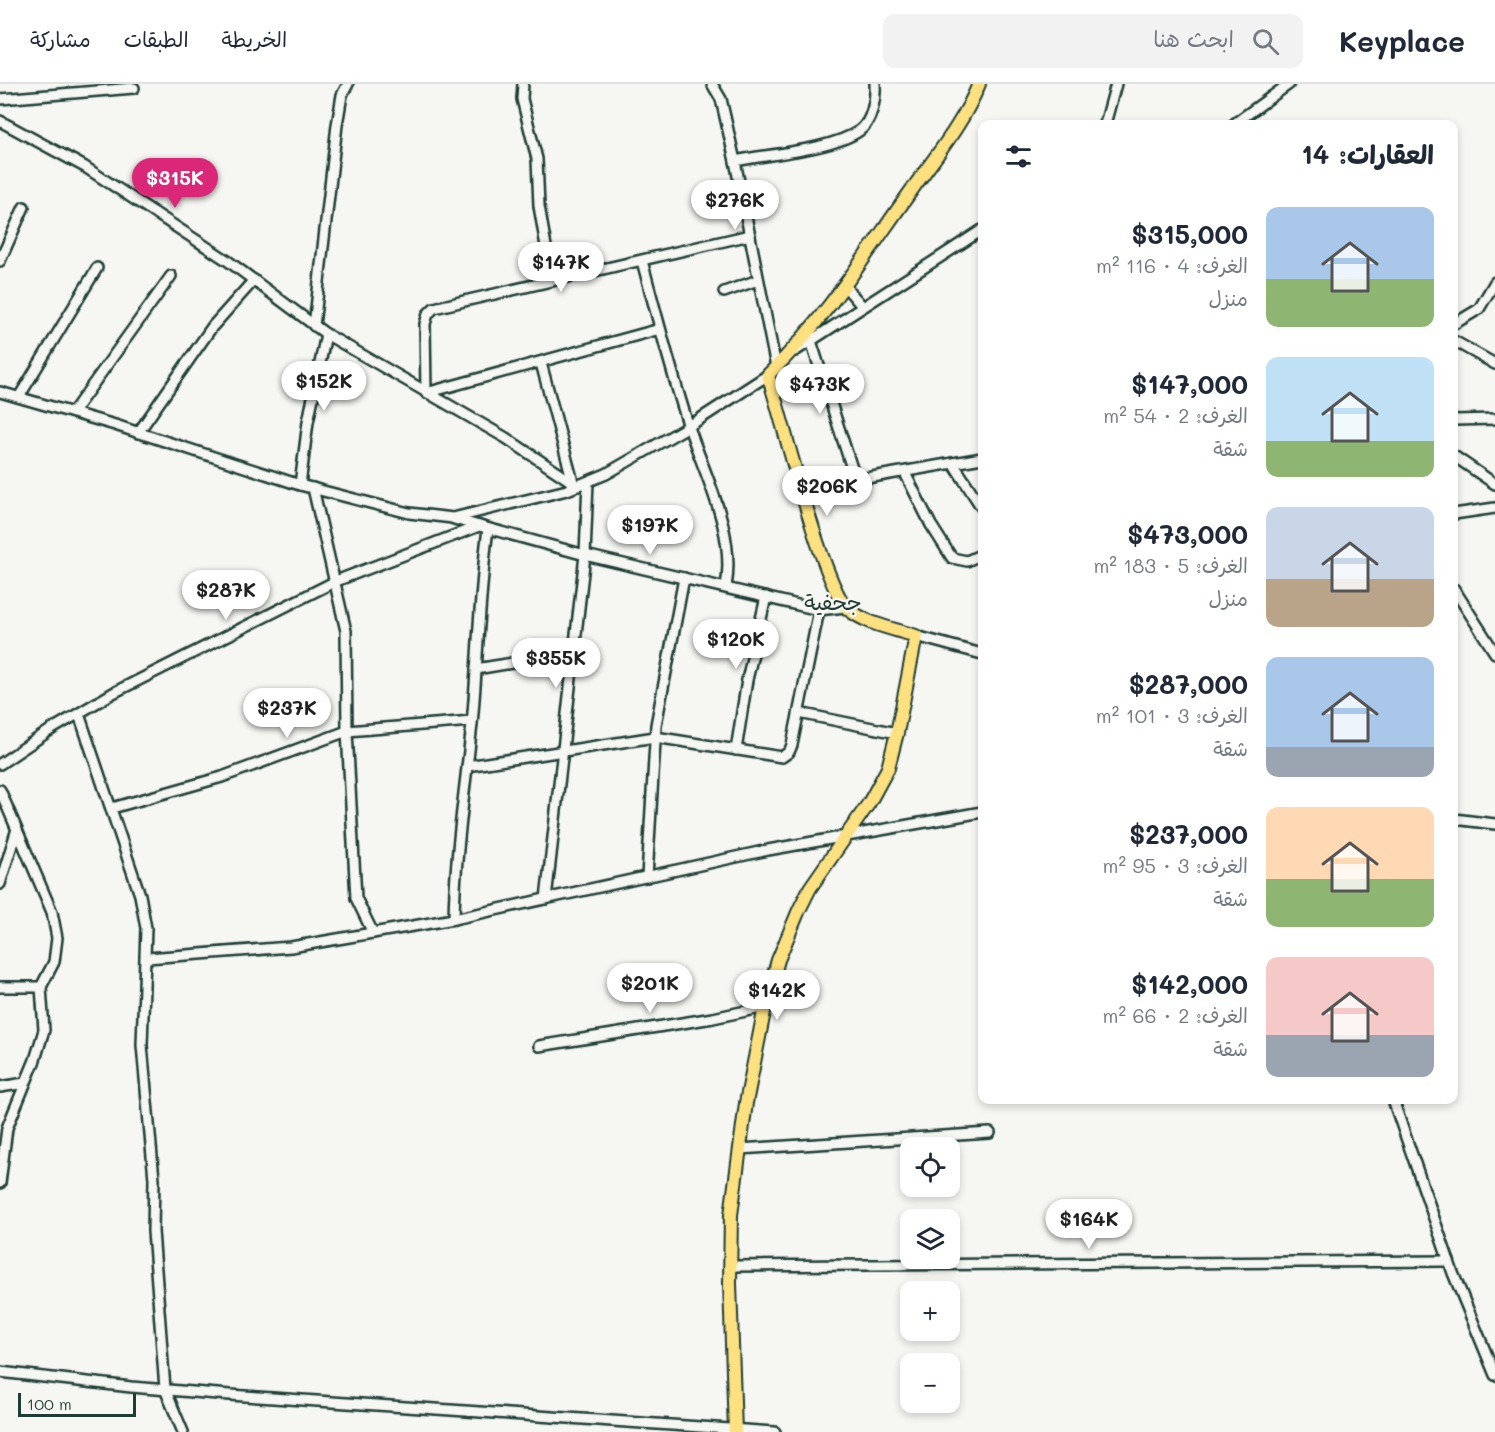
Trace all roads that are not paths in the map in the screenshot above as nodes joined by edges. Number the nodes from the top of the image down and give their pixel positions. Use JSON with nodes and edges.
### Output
{"nodes":[{"id":1,"x":348,"y":84,"type":"edge"},
{"id":2,"x":524,"y":84,"type":"edge"},
{"id":3,"x":712,"y":84,"type":"edge"},
{"id":4,"x":875,"y":84,"type":"edge"},
{"id":5,"x":979,"y":84,"type":"edge"},
{"id":6,"x":1116,"y":84,"type":"edge"},
{"id":7,"x":1289,"y":84,"type":"edge"},
{"id":8,"x":134,"y":88,"type":"dead end"},
{"id":9,"x":0,"y":99,"type":"edge"},
{"id":10,"x":1106,"y":120,"type":"edge"},
{"id":11,"x":1240,"y":120,"type":"edge"},
{"id":12,"x":0,"y":121,"type":"edge"},
{"id":13,"x":735,"y":161,"type":"junction"},
{"id":14,"x":24,"y":207,"type":"dead end"},
{"id":15,"x":978,"y":233,"type":"edge"},
{"id":16,"x":750,"y":235,"type":"junction"},
{"id":17,"x":0,"y":261,"type":"edge"},
{"id":18,"x":642,"y":261,"type":"junction"},
{"id":19,"x":97,"y":268,"type":"dead end"},
{"id":20,"x":171,"y":276,"type":"dead end"},
{"id":21,"x":254,"y":280,"type":"junction"},
{"id":22,"x":758,"y":280,"type":"junction"},
{"id":23,"x":552,"y":281,"type":"junction"},
{"id":24,"x":1495,"y":282,"type":"edge"},
{"id":25,"x":844,"y":285,"type":"junction"},
{"id":26,"x":724,"y":292,"type":"dead end"},
{"id":27,"x":862,"y":306,"type":"junction"},
{"id":28,"x":1458,"y":322,"type":"edge"},
{"id":29,"x":314,"y":326,"type":"junction"},
{"id":30,"x":660,"y":329,"type":"junction"},
{"id":31,"x":326,"y":334,"type":"junction"},
{"id":32,"x":811,"y":341,"type":"junction"},
{"id":33,"x":1458,"y":343,"type":"edge"},
{"id":34,"x":786,"y":357,"type":"junction"},
{"id":35,"x":541,"y":363,"type":"junction"},
{"id":36,"x":1495,"y":364,"type":"edge"},
{"id":37,"x":772,"y":371,"type":"junction"},
{"id":38,"x":0,"y":392,"type":"edge"},
{"id":39,"x":426,"y":393,"type":"junction"},
{"id":40,"x":19,"y":397,"type":"junction"},
{"id":41,"x":73,"y":412,"type":"junction"},
{"id":42,"x":1495,"y":419,"type":"edge"},
{"id":43,"x":1458,"y":420,"type":"edge"},
{"id":44,"x":689,"y":426,"type":"junction"},
{"id":45,"x":138,"y":433,"type":"junction"},
{"id":46,"x":978,"y":459,"type":"edge"},
{"id":47,"x":1458,"y":459,"type":"edge"},
{"id":48,"x":953,"y":464,"type":"junction"},
{"id":49,"x":905,"y":472,"type":"junction"},
{"id":50,"x":856,"y":481,"type":"junction"},
{"id":51,"x":588,"y":482,"type":"junction"},
{"id":52,"x":575,"y":484,"type":"junction"},
{"id":53,"x":1495,"y":484,"type":"edge"},
{"id":54,"x":300,"y":485,"type":"junction"},
{"id":55,"x":313,"y":488,"type":"junction"},
{"id":56,"x":802,"y":489,"type":"junction"},
{"id":57,"x":978,"y":502,"type":"edge"},
{"id":58,"x":1495,"y":508,"type":"edge"},
{"id":59,"x":1458,"y":513,"type":"edge"},
{"id":60,"x":453,"y":519,"type":"junction"},
{"id":61,"x":483,"y":528,"type":"junction"},
{"id":62,"x":585,"y":555,"type":"junction"},
{"id":63,"x":978,"y":556,"type":"edge"},
{"id":64,"x":684,"y":578,"type":"junction"},
{"id":65,"x":336,"y":581,"type":"junction"},
{"id":66,"x":726,"y":587,"type":"junction"},
{"id":67,"x":1458,"y":595,"type":"edge"},
{"id":68,"x":766,"y":597,"type":"junction"},
{"id":69,"x":845,"y":607,"type":"junction"},
{"id":70,"x":819,"y":610,"type":"junction"},
{"id":71,"x":916,"y":636,"type":"junction"},
{"id":72,"x":573,"y":653,"type":"junction"},
{"id":73,"x":978,"y":653,"type":"edge"},
{"id":74,"x":1495,"y":653,"type":"edge"},
{"id":75,"x":476,"y":669,"type":"junction"},
{"id":76,"x":799,"y":713,"type":"junction"},
{"id":77,"x":79,"y":714,"type":"junction"},
{"id":78,"x":472,"y":721,"type":"junction"},
{"id":79,"x":347,"y":731,"type":"junction"},
{"id":80,"x":897,"y":733,"type":"junction"},
{"id":81,"x":655,"y":737,"type":"junction"},
{"id":82,"x":563,"y":750,"type":"junction"},
{"id":83,"x":736,"y":750,"type":"junction"},
{"id":84,"x":0,"y":764,"type":"edge"},
{"id":85,"x":467,"y":766,"type":"junction"},
{"id":86,"x":0,"y":790,"type":"edge"},
{"id":87,"x":112,"y":808,"type":"junction"},
{"id":88,"x":978,"y":813,"type":"edge"},
{"id":89,"x":1458,"y":819,"type":"edge"},
{"id":90,"x":1495,"y":824,"type":"edge"},
{"id":91,"x":16,"y":832,"type":"junction"},
{"id":92,"x":848,"y":835,"type":"junction"},
{"id":93,"x":647,"y":877,"type":"junction"},
{"id":94,"x":0,"y":884,"type":"edge"},
{"id":95,"x":546,"y":899,"type":"junction"},
{"id":96,"x":454,"y":919,"type":"junction"},
{"id":97,"x":374,"y":933,"type":"junction"},
{"id":98,"x":147,"y":958,"type":"junction"},
{"id":99,"x":0,"y":987,"type":"edge"},
{"id":100,"x":41,"y":987,"type":"junction"},
{"id":101,"x":765,"y":1006,"type":"junction"},
{"id":102,"x":539,"y":1046,"type":"dead end"},
{"id":103,"x":25,"y":1083,"type":"junction"},
{"id":104,"x":0,"y":1087,"type":"edge"},
{"id":105,"x":1394,"y":1104,"type":"edge"},
{"id":106,"x":990,"y":1134,"type":"dead end"},
{"id":107,"x":739,"y":1149,"type":"junction"},
{"id":108,"x":0,"y":1183,"type":"edge"},
{"id":109,"x":1449,"y":1261,"type":"junction"},
{"id":110,"x":730,"y":1266,"type":"junction"},
{"id":111,"x":0,"y":1372,"type":"edge"},
{"id":112,"x":1495,"y":1375,"type":"edge"},
{"id":113,"x":165,"y":1389,"type":"junction"},
{"id":114,"x":736,"y":1430,"type":"edge"},
{"id":115,"x":183,"y":1432,"type":"edge"},
{"id":116,"x":775,"y":1432,"type":"edge"}],
"edges":[{"from":1,"to":29,"type":"street"},
{"from":2,"to":23,"type":"street"},
{"from":3,"to":13,"type":"street"},
{"from":4,"to":13,"type":"street"},
{"from":5,"to":25,"type":"main road"},
{"from":6,"to":10,"type":"street"},
{"from":7,"to":11,"type":"street"},
{"from":8,"to":9,"type":"street"},
{"from":12,"to":21,"type":"street"},
{"from":13,"to":16,"type":"street"},
{"from":14,"to":17,"type":"street"},
{"from":15,"to":27,"type":"street"},
{"from":16,"to":18,"type":"street"},
{"from":16,"to":22,"type":"street"},
{"from":18,"to":23,"type":"street"},
{"from":18,"to":30,"type":"street"},
{"from":19,"to":40,"type":"street"},
{"from":20,"to":41,"type":"street"},
{"from":21,"to":29,"type":"street"},
{"from":21,"to":45,"type":"street"},
{"from":22,"to":26,"type":"street"},
{"from":22,"to":37,"type":"street"},
{"from":23,"to":39,"type":"street"},
{"from":24,"to":28,"type":"street"},
{"from":25,"to":27,"type":"street"},
{"from":25,"to":34,"type":"main road"},
{"from":27,"to":32,"type":"street"},
{"from":29,"to":31,"type":"street"},
{"from":30,"to":35,"type":"street"},
{"from":30,"to":44,"type":"street"},
{"from":31,"to":39,"type":"street"},
{"from":31,"to":54,"type":"street"},
{"from":32,"to":34,"type":"street"},
{"from":32,"to":50,"type":"street"},
{"from":33,"to":36,"type":"street"},
{"from":34,"to":37,"type":"main road"},
{"from":35,"to":39,"type":"street"},
{"from":35,"to":52,"type":"street"},
{"from":37,"to":44,"type":"street"},
{"from":37,"to":56,"type":"main road"},
{"from":38,"to":40,"type":"street"},
{"from":39,"to":52,"type":"street"},
{"from":40,"to":41,"type":"street"},
{"from":41,"to":45,"type":"street"},
{"from":42,"to":43,"type":"street"},
{"from":44,"to":51,"type":"street"},
{"from":44,"to":66,"type":"street"},
{"from":45,"to":54,"type":"street"},
{"from":46,"to":48,"type":"street"},
{"from":47,"to":53,"type":"street"},
{"from":48,"to":49,"type":"street"},
{"from":48,"to":57,"type":"street"},
{"from":49,"to":50,"type":"street"},
{"from":49,"to":63,"type":"street"},
{"from":50,"to":56,"type":"street"},
{"from":51,"to":52,"type":"street"},
{"from":51,"to":62,"type":"street"},
{"from":52,"to":60,"type":"street"},
{"from":54,"to":55,"type":"street"},
{"from":55,"to":60,"type":"street"},
{"from":55,"to":65,"type":"street"},
{"from":56,"to":69,"type":"main road"},
{"from":58,"to":59,"type":"street"},
{"from":60,"to":61,"type":"street"},
{"from":61,"to":62,"type":"street"},
{"from":61,"to":65,"type":"street"},
{"from":61,"to":75,"type":"street"},
{"from":62,"to":64,"type":"street"},
{"from":62,"to":72,"type":"street"},
{"from":64,"to":66,"type":"street"},
{"from":64,"to":81,"type":"street"},
{"from":65,"to":77,"type":"street"},
{"from":65,"to":79,"type":"street"},
{"from":66,"to":68,"type":"street"},
{"from":67,"to":74,"type":"street"},
{"from":68,"to":70,"type":"street"},
{"from":68,"to":83,"type":"street"},
{"from":69,"to":70,"type":"street"},
{"from":69,"to":71,"type":"main road"},
{"from":70,"to":76,"type":"street"},
{"from":71,"to":73,"type":"street"},
{"from":71,"to":80,"type":"main road"},
{"from":72,"to":75,"type":"street"},
{"from":72,"to":82,"type":"street"},
{"from":75,"to":78,"type":"street"},
{"from":76,"to":80,"type":"street"},
{"from":76,"to":83,"type":"street"},
{"from":77,"to":84,"type":"street"},
{"from":77,"to":87,"type":"street"},
{"from":78,"to":79,"type":"street"},
{"from":78,"to":85,"type":"street"},
{"from":79,"to":87,"type":"street"},
{"from":79,"to":97,"type":"street"},
{"from":80,"to":92,"type":"main road"},
{"from":81,"to":82,"type":"street"},
{"from":81,"to":83,"type":"street"},
{"from":81,"to":93,"type":"street"},
{"from":82,"to":85,"type":"street"},
{"from":82,"to":95,"type":"street"},
{"from":85,"to":96,"type":"street"},
{"from":86,"to":91,"type":"street"},
{"from":87,"to":98,"type":"street"},
{"from":88,"to":92,"type":"street"},
{"from":89,"to":90,"type":"street"},
{"from":91,"to":94,"type":"street"},
{"from":91,"to":100,"type":"street"},
{"from":92,"to":93,"type":"street"},
{"from":92,"to":101,"type":"main road"},
{"from":93,"to":95,"type":"street"},
{"from":95,"to":96,"type":"street"},
{"from":96,"to":97,"type":"street"},
{"from":97,"to":98,"type":"street"},
{"from":98,"to":113,"type":"street"},
{"from":99,"to":100,"type":"street"},
{"from":100,"to":103,"type":"street"},
{"from":101,"to":102,"type":"street"},
{"from":101,"to":107,"type":"main road"},
{"from":103,"to":104,"type":"street"},
{"from":103,"to":108,"type":"street"},
{"from":105,"to":109,"type":"street"},
{"from":106,"to":107,"type":"street"},
{"from":107,"to":110,"type":"main road"},
{"from":109,"to":110,"type":"street"},
{"from":109,"to":112,"type":"street"},
{"from":110,"to":114,"type":"main road"},
{"from":111,"to":113,"type":"street"},
{"from":113,"to":114,"type":"street"},
{"from":113,"to":115,"type":"street"},
{"from":114,"to":116,"type":"street"}]}
